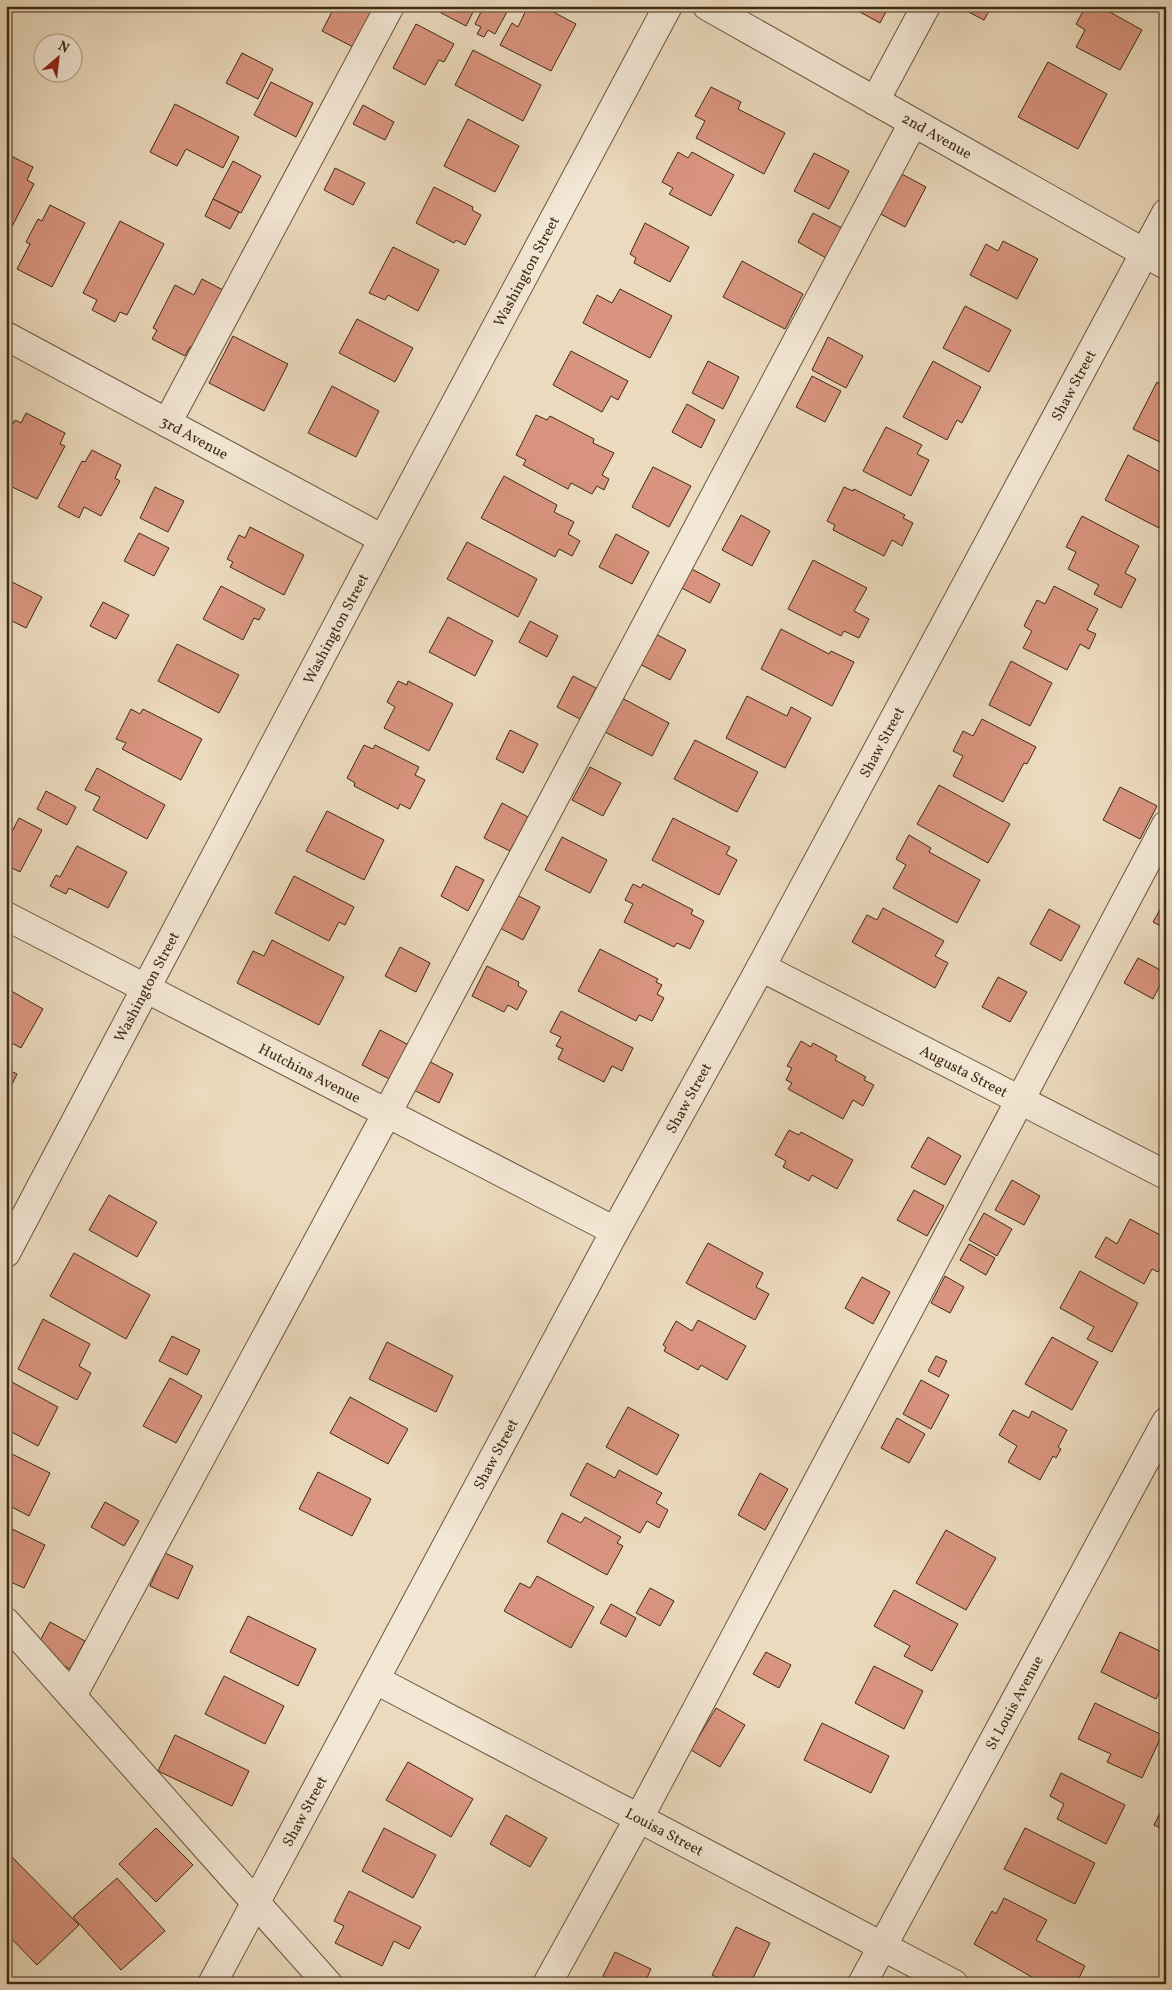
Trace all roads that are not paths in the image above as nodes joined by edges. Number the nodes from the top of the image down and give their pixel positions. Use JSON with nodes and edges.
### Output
{"nodes":[{"id":1,"x":390,"y":6,"type":"edge"},
{"id":2,"x":668,"y":6,"type":"edge"},
{"id":3,"x":707,"y":6,"type":"edge"},
{"id":4,"x":926,"y":6,"type":"edge"},
{"id":5,"x":875,"y":101,"type":"junction"},
{"id":6,"x":913,"y":123,"type":"junction"},
{"id":7,"x":1166,"y":213,"type":"edge"},
{"id":8,"x":1155,"y":260,"type":"edge"},
{"id":9,"x":6,"y":336,"type":"edge"},
{"id":10,"x":167,"y":423,"type":"junction"},
{"id":11,"x":383,"y":539,"type":"junction"},
{"id":12,"x":1166,"y":825,"type":"edge"},
{"id":13,"x":6,"y":916,"type":"edge"},
{"id":14,"x":760,"y":967,"type":"junction"},
{"id":15,"x":146,"y":987,"type":"junction"},
{"id":16,"x":1021,"y":1100,"type":"junction"},
{"id":17,"x":387,"y":1112,"type":"junction"},
{"id":18,"x":1166,"y":1175,"type":"edge"},
{"id":19,"x":615,"y":1231,"type":"junction"},
{"id":20,"x":6,"y":1253,"type":"edge"},
{"id":21,"x":1166,"y":1422,"type":"edge"},
{"id":22,"x":6,"y":1622,"type":"edge"},
{"id":23,"x":376,"y":1680,"type":"junction"},
{"id":24,"x":72,"y":1696,"type":"junction"},
{"id":25,"x":639,"y":1818,"type":"junction"},
{"id":26,"x":255,"y":1904,"type":"junction"},
{"id":27,"x":882,"y":1947,"type":"junction"},
{"id":28,"x":212,"y":1984,"type":"edge"},
{"id":29,"x":328,"y":1984,"type":"edge"},
{"id":30,"x":547,"y":1984,"type":"edge"},
{"id":31,"x":862,"y":1984,"type":"edge"},
{"id":32,"x":954,"y":1984,"type":"edge"}],
"edges":[{"from":1,"to":10,"type":"street"},
{"from":2,"to":11,"type":"street","name":"Washington Street"},
{"from":3,"to":5,"type":"street","name":"2nd Avenue"},
{"from":4,"to":5,"type":"street"},
{"from":5,"to":6,"type":"street","name":"2nd Avenue"},
{"from":6,"to":8,"type":"street","name":"2nd Avenue"},
{"from":6,"to":17,"type":"street"},
{"from":7,"to":8,"type":"street","name":"Shaw Street"},
{"from":8,"to":14,"type":"street","name":"Shaw Street"},
{"from":9,"to":10,"type":"street","name":"3rd Avenue"},
{"from":10,"to":11,"type":"street","name":"3rd Avenue"},
{"from":11,"to":15,"type":"street","name":"Washington Street"},
{"from":12,"to":16,"type":"street"},
{"from":13,"to":15,"type":"street","name":"Hutchins Avenue"},
{"from":14,"to":16,"type":"street","name":"Augusta Street"},
{"from":14,"to":19,"type":"street","name":"Shaw Street"},
{"from":15,"to":17,"type":"street","name":"Hutchins Avenue"},
{"from":15,"to":20,"type":"street","name":"Washington Street"},
{"from":16,"to":18,"type":"street","name":"Augusta Street"},
{"from":16,"to":25,"type":"street"},
{"from":17,"to":19,"type":"street","name":"Hutchins Avenue"},
{"from":17,"to":24,"type":"street"},
{"from":19,"to":23,"type":"street","name":"Shaw Street"},
{"from":21,"to":27,"type":"street","name":"St Louis Avenue"},
{"from":22,"to":24,"type":"street"},
{"from":23,"to":25,"type":"street","name":"Louisa Street"},
{"from":23,"to":26,"type":"street","name":"Shaw Street"},
{"from":24,"to":26,"type":"street"},
{"from":25,"to":27,"type":"street","name":"Louisa Street"},
{"from":25,"to":30,"type":"street"},
{"from":26,"to":28,"type":"street","name":"Shaw Street"},
{"from":26,"to":29,"type":"street"},
{"from":27,"to":31,"type":"street","name":"St Louis Avenue"},
{"from":27,"to":32,"type":"street","name":"Louisa Street"}]}
